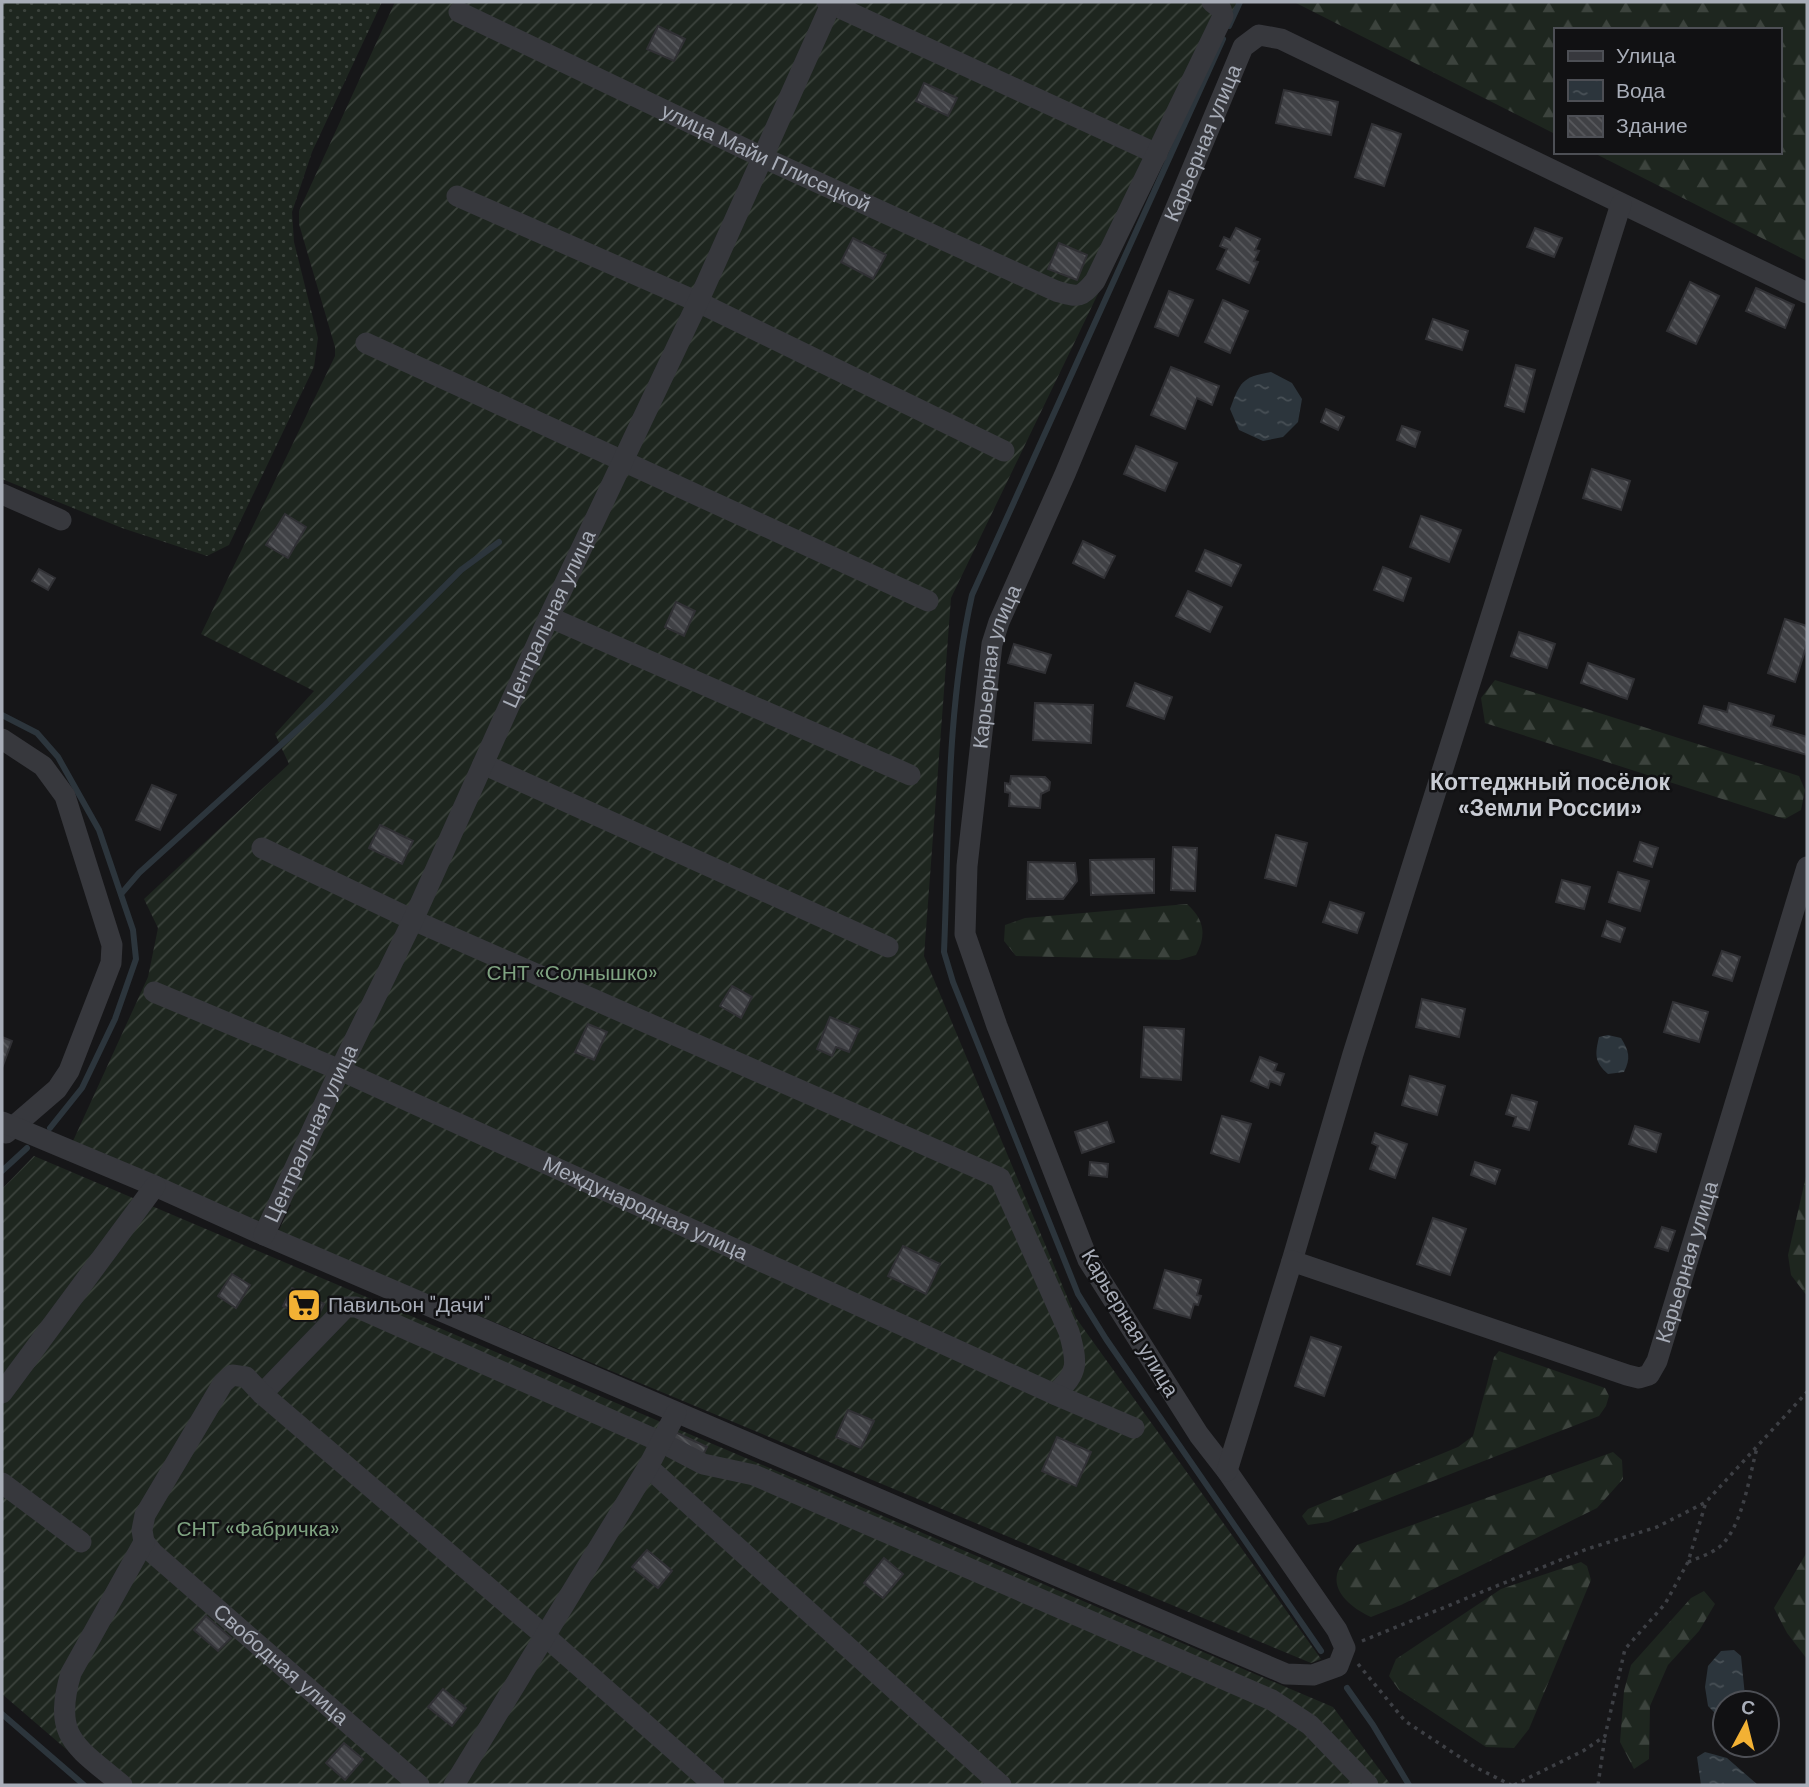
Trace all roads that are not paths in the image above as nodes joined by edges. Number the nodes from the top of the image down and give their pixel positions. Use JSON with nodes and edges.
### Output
{"nodes":[{"id":1,"x":830,"y":2,"type":"edge"},
{"id":2,"x":1212,"y":2,"type":"edge"},
{"id":3,"x":459,"y":12,"type":"dead end"},
{"id":4,"x":1157,"y":154,"type":"junction"},
{"id":5,"x":764,"y":158,"type":"junction"},
{"id":6,"x":457,"y":196,"type":"dead end"},
{"id":7,"x":1621,"y":204,"type":"junction"},
{"id":8,"x":1807,"y":293,"type":"edge"},
{"id":9,"x":698,"y":302,"type":"junction"},
{"id":10,"x":366,"y":344,"type":"dead end"},
{"id":11,"x":1004,"y":452,"type":"dead end"},
{"id":12,"x":623,"y":462,"type":"junction"},
{"id":13,"x":2,"y":494,"type":"edge"},
{"id":14,"x":61,"y":520,"type":"dead end"},
{"id":15,"x":928,"y":601,"type":"dead end"},
{"id":16,"x":549,"y":617,"type":"junction"},
{"id":17,"x":2,"y":739,"type":"edge"},
{"id":18,"x":483,"y":764,"type":"junction"},
{"id":19,"x":910,"y":775,"type":"dead end"},
{"id":20,"x":262,"y":848,"type":"dead end"},
{"id":21,"x":1807,"y":867,"type":"edge"},
{"id":22,"x":413,"y":920,"type":"junction"},
{"id":23,"x":888,"y":947,"type":"dead end"},
{"id":24,"x":154,"y":992,"type":"dead end"},
{"id":25,"x":340,"y":1070,"type":"junction"},
{"id":26,"x":5,"y":1128,"type":"edge"},
{"id":27,"x":155,"y":1186,"type":"junction"},
{"id":28,"x":264,"y":1236,"type":"junction"},
{"id":29,"x":1292,"y":1261,"type":"junction"},
{"id":30,"x":2,"y":1392,"type":"edge"},
{"id":31,"x":262,"y":1394,"type":"junction"},
{"id":32,"x":1054,"y":1394,"type":"junction"},
{"id":33,"x":676,"y":1413,"type":"junction"},
{"id":34,"x":1135,"y":1429,"type":"dead end"},
{"id":35,"x":661,"y":1442,"type":"junction"},
{"id":36,"x":648,"y":1467,"type":"junction"},
{"id":37,"x":1227,"y":1471,"type":"junction"},
{"id":38,"x":2,"y":1483,"type":"edge"},
{"id":39,"x":81,"y":1542,"type":"dead end"},
{"id":40,"x":144,"y":1542,"type":"junction"},
{"id":41,"x":545,"y":1636,"type":"junction"},
{"id":42,"x":122,"y":1785,"type":"edge"},
{"id":43,"x":419,"y":1785,"type":"edge"},
{"id":44,"x":454,"y":1785,"type":"edge"},
{"id":45,"x":714,"y":1785,"type":"edge"},
{"id":46,"x":1002,"y":1785,"type":"edge"},
{"id":47,"x":1368,"y":1785,"type":"edge"}],
"edges":[{"from":1,"to":4,"type":"street"},
{"from":1,"to":5,"type":"street","name":"Центральная улица"},
{"from":2,"to":4,"type":"street"},
{"from":3,"to":5,"type":"street","name":"улица Майи Плисецкой"},
{"from":4,"to":5,"type":"street","name":"улица Майи Плисецкой"},
{"from":5,"to":9,"type":"street","name":"Центральная улица"},
{"from":6,"to":9,"type":"street"},
{"from":7,"to":8,"type":"street","name":"Карьерная улица"},
{"from":7,"to":29,"type":"street"},
{"from":7,"to":37,"type":"street","name":"Карьерная улица"},
{"from":9,"to":11,"type":"street"},
{"from":9,"to":12,"type":"street","name":"Центральная улица"},
{"from":10,"to":12,"type":"street"},
{"from":12,"to":15,"type":"street"},
{"from":12,"to":16,"type":"street","name":"Центральная улица"},
{"from":13,"to":14,"type":"street"},
{"from":16,"to":18,"type":"street","name":"Центральная улица"},
{"from":16,"to":19,"type":"street"},
{"from":17,"to":26,"type":"street"},
{"from":18,"to":22,"type":"street","name":"Центральная улица"},
{"from":18,"to":23,"type":"street"},
{"from":20,"to":22,"type":"street"},
{"from":21,"to":29,"type":"street","name":"Карьерная улица"},
{"from":22,"to":25,"type":"street","name":"Центральная улица"},
{"from":22,"to":32,"type":"street"},
{"from":24,"to":25,"type":"street","name":"Международная улица"},
{"from":25,"to":28,"type":"street","name":"Центральная улица"},
{"from":25,"to":32,"type":"street","name":"Международная улица"},
{"from":26,"to":27,"type":"street"},
{"from":27,"to":28,"type":"street"},
{"from":27,"to":30,"type":"street"},
{"from":28,"to":33,"type":"street"},
{"from":29,"to":37,"type":"street"},
{"from":31,"to":35,"type":"street"},
{"from":31,"to":40,"type":"street"},
{"from":31,"to":41,"type":"street"},
{"from":32,"to":34,"type":"street","name":"Международная улица"},
{"from":33,"to":35,"type":"street"},
{"from":33,"to":37,"type":"street","name":"Карьерная улица"},
{"from":35,"to":36,"type":"street"},
{"from":35,"to":47,"type":"street"},
{"from":36,"to":41,"type":"street"},
{"from":36,"to":46,"type":"street"},
{"from":38,"to":39,"type":"street"},
{"from":40,"to":42,"type":"street"},
{"from":40,"to":43,"type":"street","name":"Свободная улица"},
{"from":41,"to":44,"type":"street"},
{"from":41,"to":45,"type":"street"}]}
